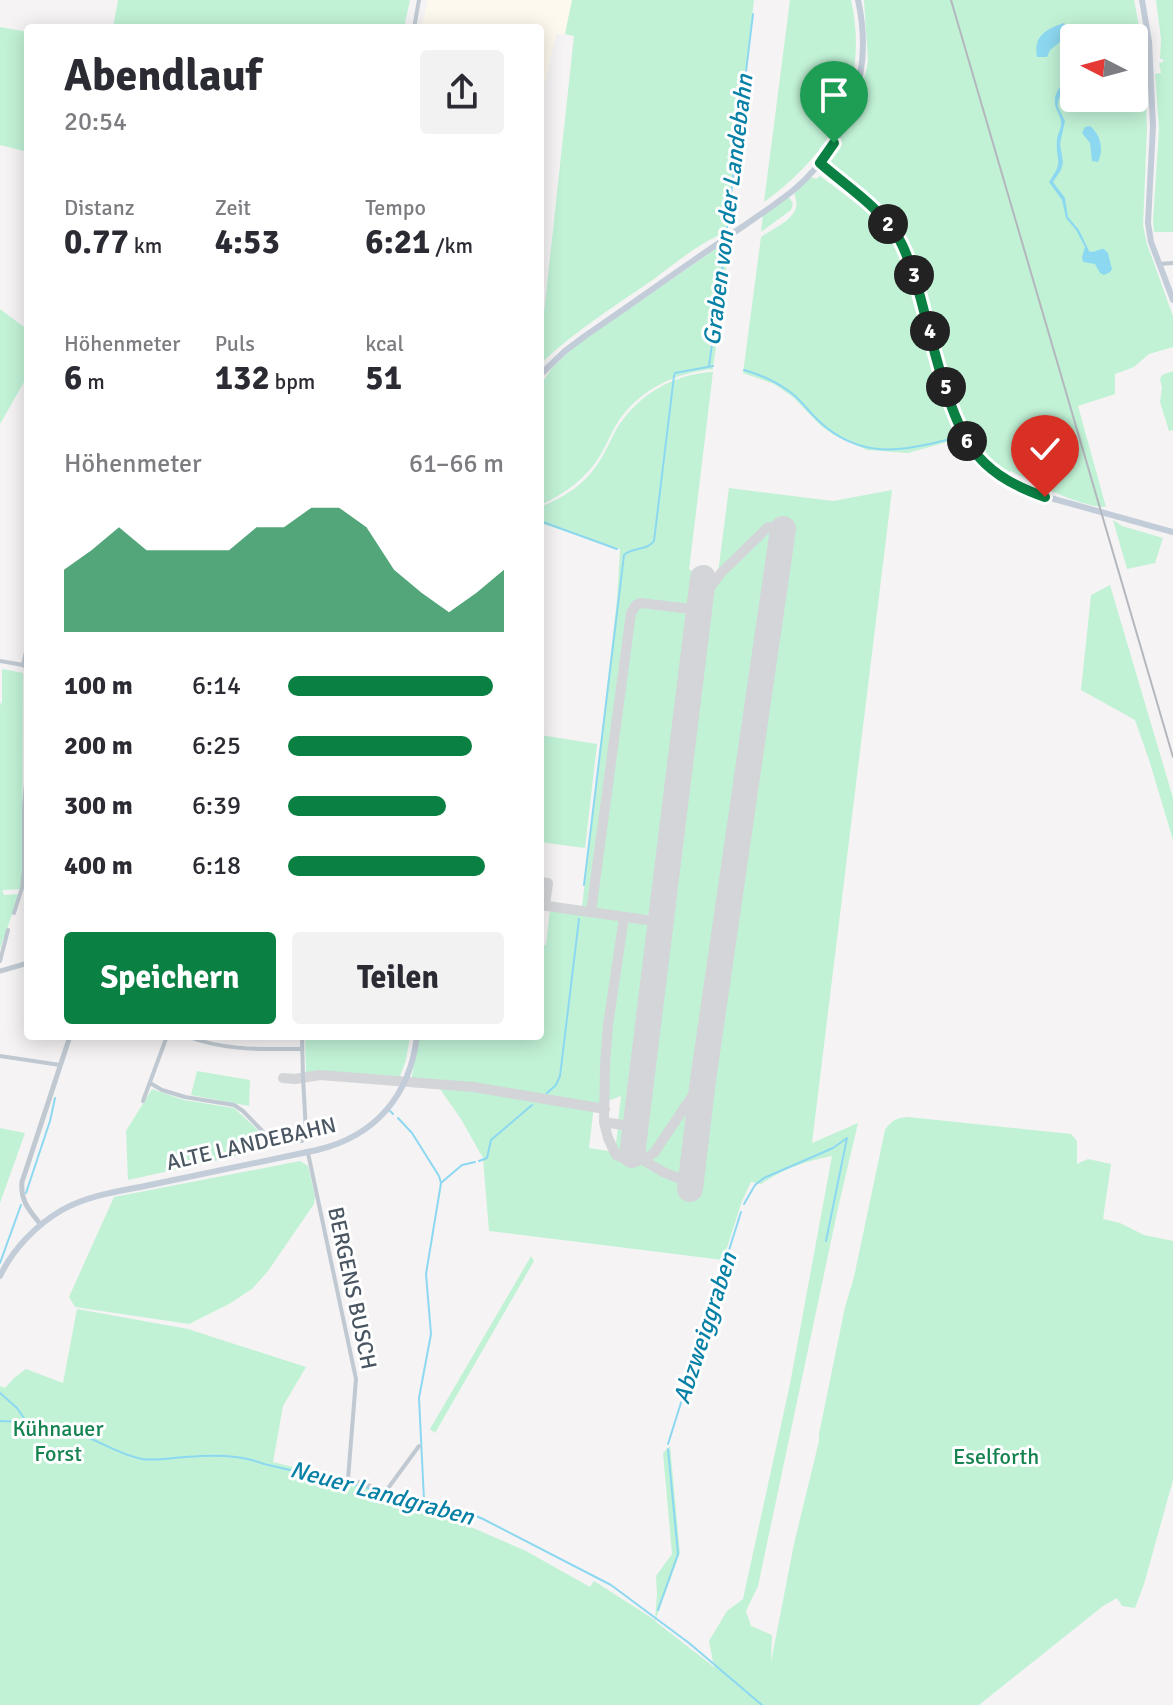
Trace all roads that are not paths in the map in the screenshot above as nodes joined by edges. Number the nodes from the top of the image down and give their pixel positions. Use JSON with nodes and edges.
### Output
{"nodes":[{"id":1,"x":419,"y":0,"type":"edge"},
{"id":2,"x":858,"y":0,"type":"edge"},
{"id":3,"x":1142,"y":0,"type":"edge"},
{"id":4,"x":415,"y":24,"type":"edge"},
{"id":5,"x":820,"y":163,"type":"junction"},
{"id":6,"x":1173,"y":263,"type":"edge"},
{"id":7,"x":1159,"y":264,"type":"junction"},
{"id":8,"x":1173,"y":300,"type":"edge"},
{"id":9,"x":544,"y":371,"type":"edge"},
{"id":10,"x":1173,"y":532,"type":"edge"},
{"id":11,"x":0,"y":661,"type":"edge"},
{"id":12,"x":24,"y":667,"type":"edge"},
{"id":13,"x":24,"y":891,"type":"edge"},
{"id":14,"x":14,"y":913,"type":"dead end"},
{"id":15,"x":8,"y":930,"type":"dead end"},
{"id":16,"x":0,"y":961,"type":"edge"},
{"id":17,"x":24,"y":964,"type":"edge"},
{"id":18,"x":0,"y":971,"type":"edge"},
{"id":19,"x":69,"y":1040,"type":"edge"},
{"id":20,"x":166,"y":1040,"type":"edge"},
{"id":21,"x":198,"y":1040,"type":"edge"},
{"id":22,"x":302,"y":1040,"type":"edge"},
{"id":23,"x":416,"y":1040,"type":"edge"},
{"id":24,"x":303,"y":1049,"type":"junction"},
{"id":25,"x":0,"y":1056,"type":"edge"},
{"id":26,"x":60,"y":1065,"type":"junction"},
{"id":27,"x":150,"y":1083,"type":"junction"},
{"id":28,"x":143,"y":1101,"type":"dead end"},
{"id":29,"x":308,"y":1153,"type":"junction"},
{"id":30,"x":41,"y":1225,"type":"junction"},
{"id":31,"x":0,"y":1276,"type":"edge"},
{"id":32,"x":419,"y":1446,"type":"dead end"}],
"edges":[{"from":1,"to":4,"type":"street"},
{"from":2,"to":5,"type":"main road"},
{"from":3,"to":7,"type":"main road"},
{"from":5,"to":9,"type":"main road"},
{"from":5,"to":10,"type":"main road"},
{"from":6,"to":7,"type":"street"},
{"from":7,"to":8,"type":"main road"},
{"from":11,"to":12,"type":"street"},
{"from":13,"to":14,"type":"street"},
{"from":15,"to":16,"type":"street"},
{"from":17,"to":18,"type":"street"},
{"from":19,"to":26,"type":"street"},
{"from":20,"to":27,"type":"street"},
{"from":21,"to":24,"type":"street"},
{"from":22,"to":24,"type":"street"},
{"from":23,"to":29,"type":"main road","name":"ALTE LANDEBAHN"},
{"from":24,"to":27,"type":"street"},
{"from":25,"to":26,"type":"street"},
{"from":26,"to":30,"type":"street"},
{"from":27,"to":28,"type":"street"},
{"from":29,"to":30,"type":"main road","name":"ALTE LANDEBAHN"},
{"from":29,"to":32,"type":"street","name":"BERGENS BUSCH"},
{"from":30,"to":31,"type":"main road","name":"ALTE LANDEBAHN"}]}
